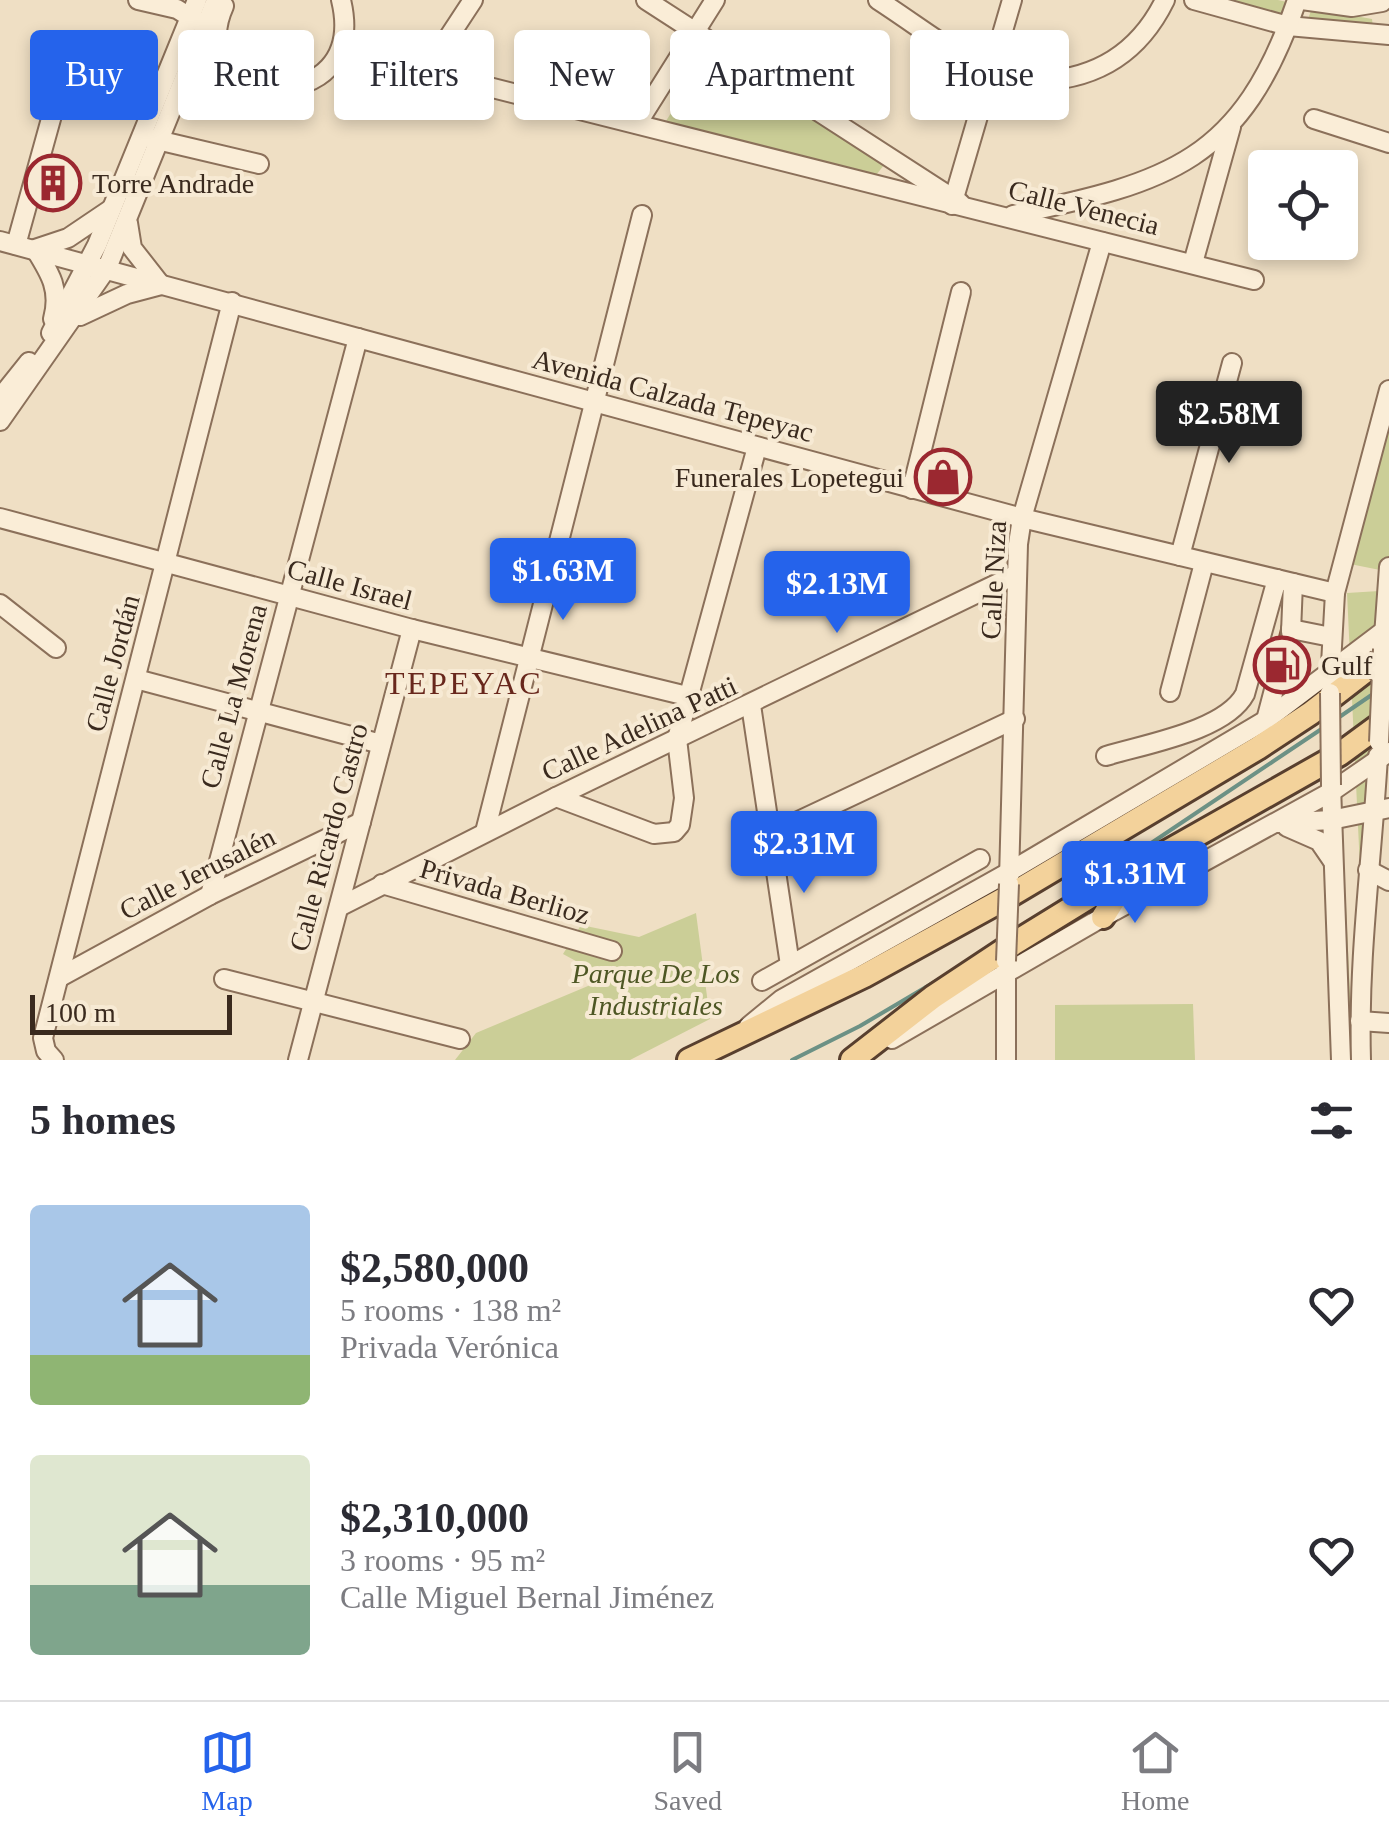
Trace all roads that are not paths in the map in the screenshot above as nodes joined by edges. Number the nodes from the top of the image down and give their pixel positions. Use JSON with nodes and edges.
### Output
{"nodes":[{"id":1,"x":138,"y":0,"type":"edge"},
{"id":2,"x":227,"y":0,"type":"edge"},
{"id":3,"x":341,"y":0,"type":"edge"},
{"id":4,"x":473,"y":0,"type":"edge"},
{"id":5,"x":646,"y":0,"type":"edge"},
{"id":6,"x":716,"y":0,"type":"edge"},
{"id":7,"x":878,"y":0,"type":"edge"},
{"id":8,"x":1012,"y":0,"type":"edge"},
{"id":9,"x":1164,"y":0,"type":"edge"},
{"id":10,"x":1194,"y":0,"type":"edge"},
{"id":11,"x":1299,"y":0,"type":"edge"},
{"id":12,"x":1384,"y":5,"type":"edge"},
{"id":13,"x":205,"y":12,"type":"edge"},
{"id":14,"x":1288,"y":26,"type":"junction"},
{"id":15,"x":345,"y":30,"type":"edge"},
{"id":16,"x":453,"y":30,"type":"edge"},
{"id":17,"x":692,"y":30,"type":"edge"},
{"id":18,"x":696,"y":30,"type":"edge"},
{"id":19,"x":924,"y":30,"type":"edge"},
{"id":20,"x":1003,"y":30,"type":"edge"},
{"id":21,"x":1389,"y":35,"type":"edge"},
{"id":22,"x":334,"y":64,"type":"edge"},
{"id":23,"x":670,"y":72,"type":"edge"},
{"id":24,"x":1069,"y":79,"type":"edge"},
{"id":25,"x":494,"y":90,"type":"edge"},
{"id":26,"x":1314,"y":119,"type":"dead end"},
{"id":27,"x":48,"y":120,"type":"edge"},
{"id":28,"x":830,"y":120,"type":"edge"},
{"id":29,"x":978,"y":120,"type":"edge"},
{"id":30,"x":637,"y":124,"type":"junction"},
{"id":31,"x":1230,"y":127,"type":"junction"},
{"id":32,"x":141,"y":135,"type":"junction"},
{"id":33,"x":160,"y":142,"type":"junction"},
{"id":34,"x":1389,"y":144,"type":"edge"},
{"id":35,"x":259,"y":164,"type":"dead end"},
{"id":36,"x":956,"y":202,"type":"junction"},
{"id":37,"x":119,"y":213,"type":"junction"},
{"id":38,"x":642,"y":216,"type":"dead end"},
{"id":39,"x":1008,"y":216,"type":"junction"},
{"id":40,"x":1102,"y":242,"type":"junction"},
{"id":41,"x":8,"y":243,"type":"edge"},
{"id":42,"x":35,"y":250,"type":"junction"},
{"id":43,"x":1193,"y":263,"type":"junction"},
{"id":44,"x":98,"y":266,"type":"junction"},
{"id":45,"x":1254,"y":280,"type":"dead end"},
{"id":46,"x":160,"y":285,"type":"junction"},
{"id":47,"x":961,"y":292,"type":"dead end"},
{"id":48,"x":232,"y":302,"type":"junction"},
{"id":49,"x":72,"y":322,"type":"junction"},
{"id":50,"x":358,"y":338,"type":"junction"},
{"id":51,"x":47,"y":339,"type":"junction"},
{"id":52,"x":1232,"y":363,"type":"dead end"},
{"id":53,"x":1389,"y":390,"type":"edge"},
{"id":54,"x":0,"y":398,"type":"edge"},
{"id":55,"x":595,"y":403,"type":"junction"},
{"id":56,"x":0,"y":420,"type":"edge"},
{"id":57,"x":757,"y":447,"type":"junction"},
{"id":58,"x":912,"y":489,"type":"junction"},
{"id":59,"x":1022,"y":518,"type":"junction"},
{"id":60,"x":1,"y":523,"type":"edge"},
{"id":61,"x":1180,"y":556,"type":"junction"},
{"id":62,"x":167,"y":562,"type":"junction"},
{"id":63,"x":1204,"y":563,"type":"junction"},
{"id":64,"x":1388,"y":572,"type":"edge"},
{"id":65,"x":1018,"y":574,"type":"junction"},
{"id":66,"x":1285,"y":581,"type":"junction"},
{"id":67,"x":1335,"y":592,"type":"junction"},
{"id":68,"x":288,"y":596,"type":"junction"},
{"id":69,"x":0,"y":604,"type":"edge"},
{"id":70,"x":412,"y":629,"type":"junction"},
{"id":71,"x":1332,"y":637,"type":"junction"},
{"id":72,"x":1385,"y":647,"type":"edge"},
{"id":73,"x":56,"y":648,"type":"dead end"},
{"id":74,"x":1359,"y":656,"type":"junction"},
{"id":75,"x":530,"y":658,"type":"junction"},
{"id":76,"x":136,"y":679,"type":"junction"},
{"id":77,"x":1276,"y":682,"type":"tunnel mouth"},
{"id":78,"x":1330,"y":683,"type":"junction"},
{"id":79,"x":1170,"y":692,"type":"dead end"},
{"id":80,"x":687,"y":696,"type":"junction"},
{"id":81,"x":751,"y":705,"type":"junction"},
{"id":82,"x":258,"y":712,"type":"junction"},
{"id":83,"x":1015,"y":718,"type":"junction"},
{"id":84,"x":1389,"y":718,"type":"edge"},
{"id":85,"x":1266,"y":720,"type":"junction"},
{"id":86,"x":676,"y":738,"type":"junction"},
{"id":87,"x":381,"y":744,"type":"junction"},
{"id":88,"x":1382,"y":752,"type":"edge"},
{"id":89,"x":1340,"y":754,"type":"junction"},
{"id":90,"x":1106,"y":756,"type":"dead end"},
{"id":91,"x":1331,"y":788,"type":"junction"},
{"id":92,"x":556,"y":797,"type":"junction"},
{"id":93,"x":1382,"y":810,"type":"edge"},
{"id":94,"x":1331,"y":820,"type":"junction"},
{"id":95,"x":361,"y":822,"type":"junction"},
{"id":96,"x":1272,"y":824,"type":"junction"},
{"id":97,"x":485,"y":832,"type":"junction"},
{"id":98,"x":771,"y":834,"type":"junction"},
{"id":99,"x":980,"y":859,"type":"dead end"},
{"id":100,"x":1332,"y":860,"type":"junction"},
{"id":101,"x":1389,"y":860,"type":"edge"},
{"id":102,"x":1369,"y":862,"type":"junction"},
{"id":103,"x":1009,"y":878,"type":"junction"},
{"id":104,"x":1389,"y":880,"type":"edge"},
{"id":105,"x":382,"y":884,"type":"junction"},
{"id":106,"x":210,"y":895,"type":"junction"},
{"id":107,"x":339,"y":907,"type":"junction"},
{"id":108,"x":1103,"y":917,"type":"junction"},
{"id":109,"x":612,"y":951,"type":"dead end"},
{"id":110,"x":790,"y":965,"type":"junction"},
{"id":111,"x":1006,"y":967,"type":"junction"},
{"id":112,"x":60,"y":977,"type":"junction"},
{"id":113,"x":224,"y":979,"type":"dead end"},
{"id":114,"x":762,"y":981,"type":"dead end"},
{"id":115,"x":313,"y":1000,"type":"junction"},
{"id":116,"x":1360,"y":1021,"type":"junction"},
{"id":117,"x":1389,"y":1023,"type":"edge"},
{"id":118,"x":738,"y":1037,"type":"junction"},
{"id":119,"x":460,"y":1039,"type":"dead end"},
{"id":120,"x":854,"y":1058,"type":"edge"},
{"id":121,"x":54,"y":1060,"type":"edge"},
{"id":122,"x":298,"y":1060,"type":"edge"},
{"id":123,"x":690,"y":1060,"type":"edge"},
{"id":124,"x":1006,"y":1060,"type":"edge"},
{"id":125,"x":1341,"y":1060,"type":"edge"},
{"id":126,"x":1361,"y":1060,"type":"edge"}],
"edges":[{"from":1,"to":13,"type":"street"},
{"from":2,"to":13,"type":"street"},
{"from":3,"to":15,"type":"street"},
{"from":4,"to":16,"type":"street"},
{"from":5,"to":17,"type":"street"},
{"from":6,"to":18,"type":"street"},
{"from":7,"to":19,"type":"street"},
{"from":8,"to":20,"type":"street"},
{"from":9,"to":24,"type":"street"},
{"from":10,"to":14,"type":"street"},
{"from":11,"to":12,"type":"street"},
{"from":11,"to":14,"type":"street"},
{"from":13,"to":22,"type":"street"},
{"from":13,"to":32,"type":"street"},
{"from":13,"to":33,"type":"street"},
{"from":14,"to":21,"type":"street"},
{"from":14,"to":31,"type":"street"},
{"from":23,"to":30,"type":"street"},
{"from":25,"to":30,"type":"street","name":"Calle Venecia"},
{"from":26,"to":34,"type":"street"},
{"from":27,"to":41,"type":"street"},
{"from":28,"to":36,"type":"street"},
{"from":29,"to":36,"type":"street"},
{"from":30,"to":36,"type":"street","name":"Calle Venecia"},
{"from":31,"to":39,"type":"street"},
{"from":31,"to":43,"type":"street"},
{"from":32,"to":33,"type":"street"},
{"from":32,"to":37,"type":"street"},
{"from":33,"to":35,"type":"street"},
{"from":33,"to":37,"type":"street"},
{"from":36,"to":39,"type":"street","name":"Calle Venecia"},
{"from":37,"to":42,"type":"street"},
{"from":37,"to":44,"type":"street"},
{"from":37,"to":46,"type":"street"},
{"from":38,"to":55,"type":"street"},
{"from":39,"to":40,"type":"street","name":"Calle Venecia"},
{"from":40,"to":43,"type":"street","name":"Calle Venecia"},
{"from":40,"to":59,"type":"street","name":"Calle Niza"},
{"from":41,"to":42,"type":"street","name":"Avenida Calzada Tepeyac"},
{"from":42,"to":44,"type":"street","name":"Avenida Calzada Tepeyac"},
{"from":42,"to":51,"type":"street"},
{"from":43,"to":45,"type":"street","name":"Calle Venecia"},
{"from":44,"to":46,"type":"street","name":"Avenida Calzada Tepeyac"},
{"from":44,"to":49,"type":"street"},
{"from":44,"to":51,"type":"street"},
{"from":46,"to":48,"type":"street","name":"Avenida Calzada Tepeyac"},
{"from":46,"to":49,"type":"street"},
{"from":47,"to":58,"type":"street"},
{"from":48,"to":50,"type":"street","name":"Avenida Calzada Tepeyac"},
{"from":48,"to":62,"type":"street","name":"Calle Jordán"},
{"from":49,"to":56,"type":"street"},
{"from":50,"to":55,"type":"street","name":"Avenida Calzada Tepeyac"},
{"from":50,"to":68,"type":"street","name":"Calle La Morena"},
{"from":51,"to":54,"type":"street"},
{"from":52,"to":61,"type":"street"},
{"from":53,"to":67,"type":"street"},
{"from":55,"to":57,"type":"street","name":"Avenida Calzada Tepeyac"},
{"from":55,"to":75,"type":"street"},
{"from":57,"to":58,"type":"street","name":"Avenida Calzada Tepeyac"},
{"from":57,"to":80,"type":"street"},
{"from":58,"to":59,"type":"street","name":"Avenida Calzada Tepeyac"},
{"from":59,"to":61,"type":"street","name":"Avenida Calzada Tepeyac"},
{"from":59,"to":65,"type":"street","name":"Calle Niza"},
{"from":60,"to":62,"type":"street","name":"Calle Israel"},
{"from":61,"to":63,"type":"street","name":"Avenida Calzada Tepeyac"},
{"from":62,"to":68,"type":"street","name":"Calle Israel"},
{"from":62,"to":76,"type":"street","name":"Calle Jordán"},
{"from":63,"to":66,"type":"street","name":"Avenida Calzada Tepeyac"},
{"from":63,"to":79,"type":"street"},
{"from":64,"to":72,"type":"street"},
{"from":65,"to":81,"type":"street","name":"Calle Adelina Patti"},
{"from":65,"to":83,"type":"street","name":"Calle Niza"},
{"from":66,"to":67,"type":"street","name":"Avenida Calzada Tepeyac"},
{"from":66,"to":71,"type":"street"},
{"from":66,"to":90,"type":"street"},
{"from":67,"to":71,"type":"street"},
{"from":68,"to":70,"type":"street","name":"Calle Israel"},
{"from":68,"to":82,"type":"street","name":"Calle La Morena"},
{"from":69,"to":73,"type":"street"},
{"from":70,"to":75,"type":"street","name":"Calle Israel"},
{"from":70,"to":87,"type":"street","name":"Calle Ricardo Castro"},
{"from":71,"to":78,"type":"street"},
{"from":72,"to":74,"type":"street","bridge":true},
{"from":72,"to":74,"type":"street"},
{"from":72,"to":88,"type":"street","bridge":true},
{"from":72,"to":118,"type":"main road"},
{"from":74,"to":78,"type":"street"},
{"from":75,"to":80,"type":"street","name":"Calle Israel"},
{"from":75,"to":97,"type":"street"},
{"from":76,"to":82,"type":"street"},
{"from":76,"to":112,"type":"street","name":"Calle Jordán"},
{"from":77,"to":85,"type":"street"},
{"from":78,"to":85,"type":"street"},
{"from":78,"to":91,"type":"street","bridge":true},
{"from":80,"to":86,"type":"street"},
{"from":81,"to":86,"type":"street","name":"Calle Adelina Patti"},
{"from":81,"to":98,"type":"street"},
{"from":82,"to":87,"type":"street"},
{"from":82,"to":106,"type":"street","name":"Calle La Morena"},
{"from":83,"to":98,"type":"street"},
{"from":83,"to":103,"type":"street","name":"Calle Niza"},
{"from":84,"to":89,"type":"main road"},
{"from":85,"to":103,"type":"street"},
{"from":86,"to":92,"type":"street","name":"Calle Adelina Patti"},
{"from":86,"to":92,"type":"street"},
{"from":87,"to":95,"type":"street","name":"Calle Ricardo Castro"},
{"from":88,"to":91,"type":"street"},
{"from":88,"to":93,"type":"street"},
{"from":89,"to":108,"type":"main road"},
{"from":89,"to":120,"type":"main road"},
{"from":91,"to":94,"type":"street"},
{"from":91,"to":96,"type":"street"},
{"from":92,"to":97,"type":"street","name":"Calle Adelina Patti"},
{"from":93,"to":94,"type":"street"},
{"from":93,"to":102,"type":"street"},
{"from":94,"to":96,"type":"street"},
{"from":94,"to":100,"type":"street"},
{"from":95,"to":106,"type":"street","name":"Calle Jerusalén"},
{"from":95,"to":107,"type":"street","name":"Calle Ricardo Castro"},
{"from":96,"to":100,"type":"street"},
{"from":96,"to":108,"type":"street"},
{"from":97,"to":105,"type":"street","name":"Calle Adelina Patti"},
{"from":98,"to":110,"type":"street"},
{"from":99,"to":110,"type":"street"},
{"from":100,"to":125,"type":"street"},
{"from":101,"to":102,"type":"street"},
{"from":102,"to":104,"type":"street"},
{"from":102,"to":116,"type":"street"},
{"from":103,"to":111,"type":"street","name":"Calle Niza","bridge":true},
{"from":103,"to":118,"type":"street"},
{"from":105,"to":107,"type":"street","name":"Calle Adelina Patti"},
{"from":105,"to":109,"type":"street","name":"Privada Berlioz"},
{"from":106,"to":112,"type":"street","name":"Calle Jerusalén"},
{"from":107,"to":115,"type":"street","name":"Calle Ricardo Castro"},
{"from":108,"to":111,"type":"street"},
{"from":110,"to":114,"type":"street"},
{"from":111,"to":120,"type":"street"},
{"from":111,"to":124,"type":"street","name":"Calle Niza"},
{"from":112,"to":121,"type":"street","name":"Calle Jordán"},
{"from":113,"to":115,"type":"street"},
{"from":115,"to":119,"type":"street"},
{"from":115,"to":122,"type":"street","name":"Calle Ricardo Castro"},
{"from":116,"to":117,"type":"street"},
{"from":116,"to":126,"type":"street"},
{"from":118,"to":123,"type":"main road"}]}
